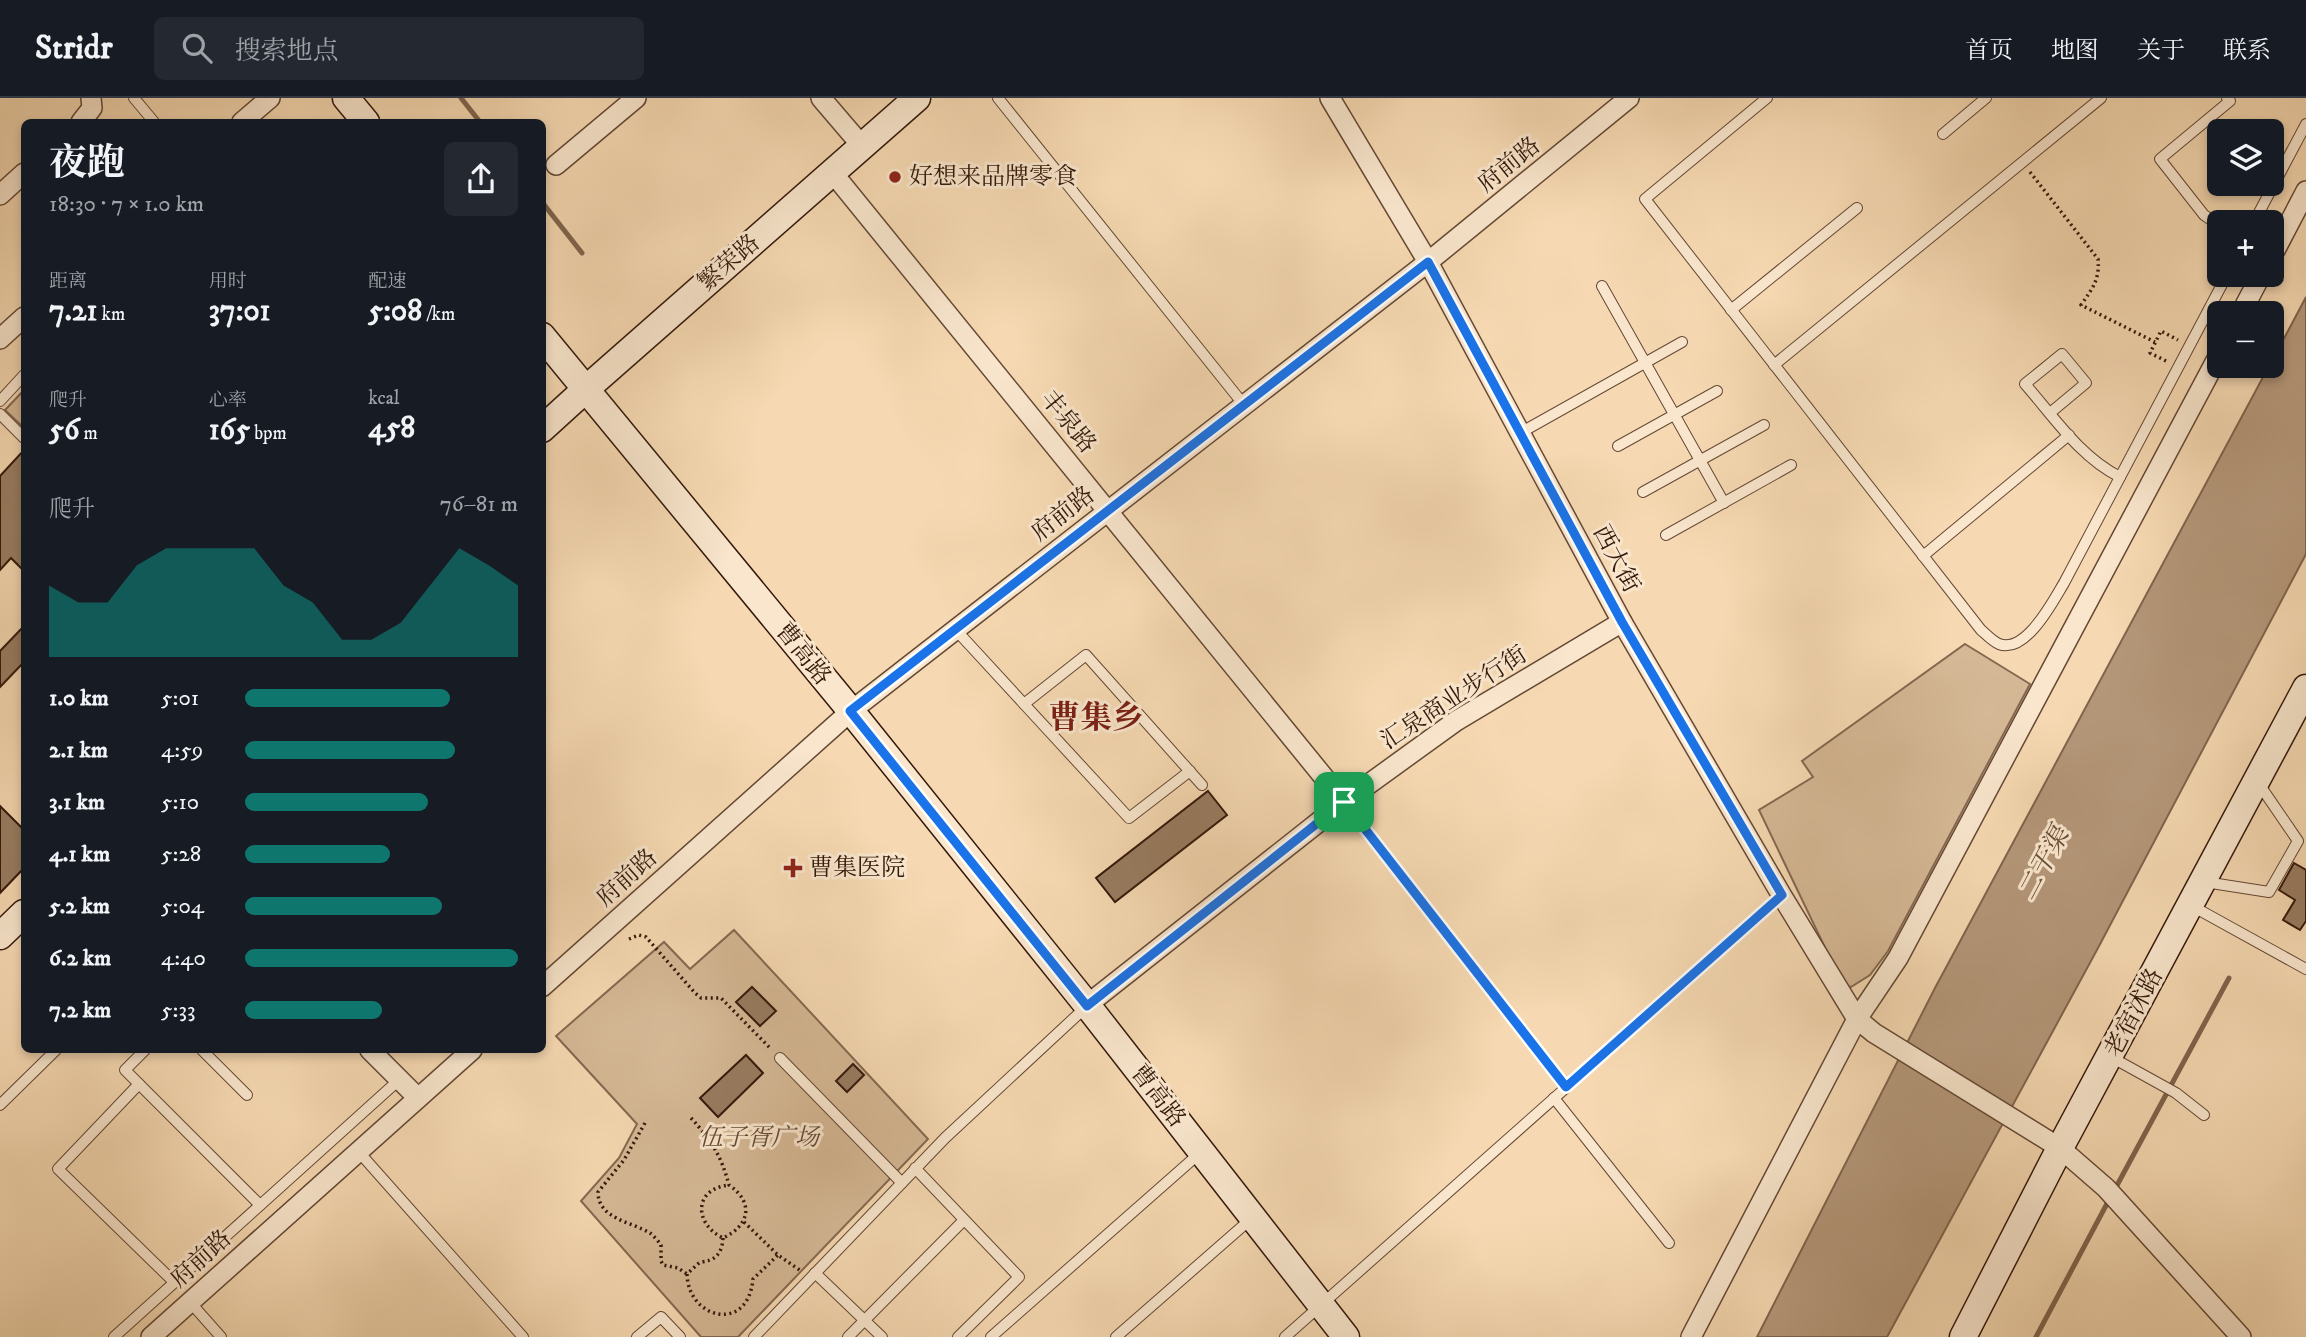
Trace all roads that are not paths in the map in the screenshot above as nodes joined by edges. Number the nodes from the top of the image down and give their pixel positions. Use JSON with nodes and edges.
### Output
{"nodes":[{"id":1,"x":92,"y":98,"type":"edge"},
{"id":2,"x":134,"y":98,"type":"edge"},
{"id":3,"x":270,"y":98,"type":"edge"},
{"id":4,"x":346,"y":98,"type":"edge"},
{"id":5,"x":636,"y":98,"type":"edge"},
{"id":6,"x":821,"y":98,"type":"edge"},
{"id":7,"x":916,"y":98,"type":"edge"},
{"id":8,"x":998,"y":98,"type":"edge"},
{"id":9,"x":1330,"y":98,"type":"edge"},
{"id":10,"x":1629,"y":98,"type":"edge"},
{"id":11,"x":1767,"y":98,"type":"edge"},
{"id":12,"x":1986,"y":98,"type":"edge"},
{"id":13,"x":2101,"y":98,"type":"edge"},
{"id":14,"x":2227,"y":98,"type":"edge"},
{"id":15,"x":83,"y":119,"type":"edge"},
{"id":16,"x":152,"y":119,"type":"edge"},
{"id":17,"x":246,"y":119,"type":"edge"},
{"id":18,"x":364,"y":119,"type":"edge"},
{"id":19,"x":2306,"y":124,"type":"edge"},
{"id":20,"x":1942,"y":134,"type":"dead end"},
{"id":21,"x":862,"y":146,"type":"junction"},
{"id":22,"x":556,"y":165,"type":"dead end"},
{"id":23,"x":832,"y":172,"type":"junction"},
{"id":24,"x":21,"y":176,"type":"edge"},
{"id":25,"x":2306,"y":191,"type":"edge"},
{"id":26,"x":0,"y":195,"type":"edge"},
{"id":27,"x":1857,"y":208,"type":"dead end"},
{"id":28,"x":2260,"y":210,"type":"edge"},
{"id":29,"x":2207,"y":217,"type":"edge"},
{"id":30,"x":2284,"y":233,"type":"edge"},
{"id":31,"x":1428,"y":262,"type":"junction"},
{"id":32,"x":1602,"y":286,"type":"dead end"},
{"id":33,"x":2221,"y":287,"type":"edge"},
{"id":34,"x":1731,"y":310,"type":"junction"},
{"id":35,"x":21,"y":320,"type":"edge"},
{"id":36,"x":0,"y":339,"type":"edge"},
{"id":37,"x":546,"y":342,"type":"edge"},
{"id":38,"x":1682,"y":342,"type":"dead end"},
{"id":39,"x":1646,"y":363,"type":"junction"},
{"id":40,"x":1774,"y":365,"type":"junction"},
{"id":41,"x":21,"y":378,"type":"edge"},
{"id":42,"x":2207,"y":378,"type":"edge"},
{"id":43,"x":586,"y":389,"type":"junction"},
{"id":44,"x":1717,"y":391,"type":"dead end"},
{"id":45,"x":0,"y":401,"type":"edge"},
{"id":46,"x":1244,"y":405,"type":"junction"},
{"id":47,"x":2050,"y":413,"type":"junction"},
{"id":48,"x":0,"y":414,"type":"edge"},
{"id":49,"x":1675,"y":414,"type":"junction"},
{"id":50,"x":546,"y":425,"type":"edge"},
{"id":51,"x":1763,"y":425,"type":"dead end"},
{"id":52,"x":1520,"y":433,"type":"junction"},
{"id":53,"x":21,"y":435,"type":"edge"},
{"id":54,"x":2069,"y":435,"type":"junction"},
{"id":55,"x":1618,"y":446,"type":"dead end"},
{"id":56,"x":1701,"y":460,"type":"junction"},
{"id":57,"x":1791,"y":466,"type":"dead end"},
{"id":58,"x":2120,"y":477,"type":"junction"},
{"id":59,"x":1643,"y":492,"type":"dead end"},
{"id":60,"x":1724,"y":503,"type":"junction"},
{"id":61,"x":1108,"y":510,"type":"junction"},
{"id":62,"x":1665,"y":536,"type":"dead end"},
{"id":63,"x":1923,"y":556,"type":"junction"},
{"id":64,"x":1622,"y":622,"type":"junction"},
{"id":65,"x":955,"y":629,"type":"junction"},
{"id":66,"x":2306,"y":688,"type":"edge"},
{"id":67,"x":1024,"y":704,"type":"junction"},
{"id":68,"x":850,"y":711,"type":"junction"},
{"id":69,"x":1190,"y":771,"type":"junction"},
{"id":70,"x":2257,"y":781,"type":"junction"},
{"id":71,"x":1202,"y":785,"type":"dead end"},
{"id":72,"x":1344,"y":802,"type":"junction"},
{"id":73,"x":2204,"y":882,"type":"junction"},
{"id":74,"x":1782,"y":895,"type":"junction"},
{"id":75,"x":2191,"y":906,"type":"junction"},
{"id":76,"x":21,"y":917,"type":"edge"},
{"id":77,"x":0,"y":936,"type":"edge"},
{"id":78,"x":2306,"y":968,"type":"edge"},
{"id":79,"x":546,"y":983,"type":"edge"},
{"id":80,"x":1087,"y":1006,"type":"junction"},
{"id":81,"x":1857,"y":1019,"type":"junction"},
{"id":82,"x":54,"y":1053,"type":"edge"},
{"id":83,"x":142,"y":1053,"type":"edge"},
{"id":84,"x":205,"y":1053,"type":"edge"},
{"id":85,"x":373,"y":1053,"type":"edge"},
{"id":86,"x":469,"y":1053,"type":"edge"},
{"id":87,"x":2111,"y":1057,"type":"junction"},
{"id":88,"x":780,"y":1058,"type":"road end"},
{"id":89,"x":400,"y":1079,"type":"junction"},
{"id":90,"x":139,"y":1084,"type":"junction"},
{"id":91,"x":1566,"y":1087,"type":"junction"},
{"id":92,"x":247,"y":1095,"type":"dead end"},
{"id":93,"x":418,"y":1098,"type":"junction"},
{"id":94,"x":1555,"y":1098,"type":"junction"},
{"id":95,"x":0,"y":1105,"type":"edge"},
{"id":96,"x":2204,"y":1115,"type":"dead end"},
{"id":97,"x":2060,"y":1148,"type":"junction"},
{"id":98,"x":359,"y":1151,"type":"junction"},
{"id":99,"x":1202,"y":1152,"type":"junction"},
{"id":100,"x":915,"y":1168,"type":"junction"},
{"id":101,"x":902,"y":1183,"type":"junction"},
{"id":102,"x":260,"y":1205,"type":"junction"},
{"id":103,"x":1253,"y":1218,"type":"junction"},
{"id":104,"x":964,"y":1220,"type":"junction"},
{"id":105,"x":1669,"y":1243,"type":"dead end"},
{"id":106,"x":813,"y":1275,"type":"junction"},
{"id":107,"x":174,"y":1282,"type":"junction"},
{"id":108,"x":190,"y":1302,"type":"junction"},
{"id":109,"x":1321,"y":1306,"type":"junction"},
{"id":110,"x":865,"y":1320,"type":"junction"},
{"id":111,"x":114,"y":1337,"type":"edge"},
{"id":112,"x":151,"y":1337,"type":"edge"},
{"id":113,"x":221,"y":1337,"type":"edge"},
{"id":114,"x":523,"y":1337,"type":"edge"},
{"id":115,"x":637,"y":1337,"type":"edge"},
{"id":116,"x":680,"y":1337,"type":"edge"},
{"id":117,"x":754,"y":1337,"type":"edge"},
{"id":118,"x":848,"y":1337,"type":"edge"},
{"id":119,"x":882,"y":1337,"type":"edge"},
{"id":120,"x":958,"y":1337,"type":"edge"},
{"id":121,"x":991,"y":1337,"type":"edge"},
{"id":122,"x":1116,"y":1337,"type":"edge"},
{"id":123,"x":1285,"y":1337,"type":"edge"},
{"id":124,"x":1346,"y":1337,"type":"edge"},
{"id":125,"x":1691,"y":1337,"type":"edge"},
{"id":126,"x":1963,"y":1337,"type":"edge"},
{"id":127,"x":2241,"y":1337,"type":"edge"}],
"edges":[{"from":1,"to":15,"type":"street"},
{"from":2,"to":16,"type":"lane"},
{"from":3,"to":17,"type":"street"},
{"from":4,"to":18,"type":"street"},
{"from":5,"to":22,"type":"street"},
{"from":6,"to":21,"type":"street"},
{"from":7,"to":21,"type":"street","name":"繁荣路"},
{"from":8,"to":46,"type":"lane"},
{"from":9,"to":31,"type":"street","name":"西大街"},
{"from":10,"to":31,"type":"street","name":"府前路"},
{"from":11,"to":34,"type":"lane"},
{"from":12,"to":20,"type":"lane"},
{"from":13,"to":40,"type":"lane"},
{"from":14,"to":29,"type":"lane"},
{"from":19,"to":28,"type":"lane"},
{"from":21,"to":23,"type":"street","name":"繁荣路"},
{"from":23,"to":43,"type":"street","name":"繁荣路"},
{"from":23,"to":61,"type":"street","name":"丰泉路"},
{"from":24,"to":26,"type":"street"},
{"from":25,"to":30,"type":"street"},
{"from":27,"to":34,"type":"lane"},
{"from":31,"to":46,"type":"street","name":"府前路"},
{"from":31,"to":52,"type":"street","name":"西大街"},
{"from":32,"to":39,"type":"lane"},
{"from":33,"to":58,"type":"lane"},
{"from":34,"to":40,"type":"lane"},
{"from":35,"to":36,"type":"street"},
{"from":37,"to":43,"type":"street","name":"曹高路"},
{"from":38,"to":39,"type":"lane"},
{"from":39,"to":49,"type":"lane"},
{"from":39,"to":52,"type":"lane"},
{"from":40,"to":63,"type":"lane"},
{"from":41,"to":45,"type":"lane"},
{"from":42,"to":81,"type":"street"},
{"from":43,"to":50,"type":"street","name":"繁荣路"},
{"from":43,"to":68,"type":"street","name":"曹高路"},
{"from":44,"to":49,"type":"lane"},
{"from":46,"to":61,"type":"street","name":"府前路"},
{"from":47,"to":47,"type":"lane"},
{"from":47,"to":54,"type":"lane"},
{"from":48,"to":53,"type":"lane"},
{"from":49,"to":55,"type":"lane"},
{"from":49,"to":56,"type":"lane"},
{"from":51,"to":56,"type":"lane"},
{"from":52,"to":64,"type":"street","name":"西大街"},
{"from":54,"to":58,"type":"lane"},
{"from":54,"to":63,"type":"lane"},
{"from":56,"to":59,"type":"lane"},
{"from":56,"to":60,"type":"lane"},
{"from":57,"to":60,"type":"lane"},
{"from":58,"to":63,"type":"lane"},
{"from":60,"to":62,"type":"lane"},
{"from":61,"to":65,"type":"street","name":"府前路"},
{"from":61,"to":72,"type":"street","name":"丰泉路"},
{"from":64,"to":72,"type":"street","name":"汇泉商业步行街"},
{"from":64,"to":74,"type":"street","name":"西大街"},
{"from":65,"to":67,"type":"lane"},
{"from":65,"to":68,"type":"street","name":"府前路"},
{"from":66,"to":70,"type":"street","name":"老宿沭路"},
{"from":67,"to":69,"type":"lane"},
{"from":67,"to":69,"type":"lane"},
{"from":68,"to":79,"type":"street","name":"府前路"},
{"from":68,"to":80,"type":"street","name":"曹高路"},
{"from":69,"to":71,"type":"lane"},
{"from":70,"to":73,"type":"street","name":"老宿沭路"},
{"from":70,"to":73,"type":"lane"},
{"from":72,"to":80,"type":"street","name":"汇泉商业步行街"},
{"from":72,"to":91,"type":"lane"},
{"from":73,"to":75,"type":"street","name":"老宿沭路"},
{"from":74,"to":81,"type":"street","name":"西大街"},
{"from":74,"to":91,"type":"lane"},
{"from":75,"to":78,"type":"lane"},
{"from":75,"to":87,"type":"street","name":"老宿沭路"},
{"from":76,"to":77,"type":"street"},
{"from":80,"to":99,"type":"street","name":"曹高路"},
{"from":80,"to":100,"type":"lane"},
{"from":81,"to":97,"type":"street","name":"西大街"},
{"from":81,"to":125,"type":"street"},
{"from":82,"to":95,"type":"lane"},
{"from":83,"to":90,"type":"lane"},
{"from":84,"to":92,"type":"lane"},
{"from":85,"to":89,"type":"street"},
{"from":86,"to":93,"type":"street","name":"府前路"},
{"from":87,"to":96,"type":"lane"},
{"from":87,"to":97,"type":"street","name":"老宿沭路"},
{"from":88,"to":101,"type":"lane"},
{"from":89,"to":93,"type":"street"},
{"from":89,"to":102,"type":"lane"},
{"from":90,"to":102,"type":"lane"},
{"from":90,"to":107,"type":"lane"},
{"from":91,"to":94,"type":"lane"},
{"from":93,"to":98,"type":"street","name":"府前路"},
{"from":94,"to":105,"type":"lane"},
{"from":94,"to":109,"type":"lane"},
{"from":97,"to":126,"type":"street","name":"老宿沭路"},
{"from":97,"to":127,"type":"street","name":"西大街"},
{"from":98,"to":108,"type":"street","name":"府前路"},
{"from":98,"to":114,"type":"lane"},
{"from":99,"to":103,"type":"street","name":"曹高路"},
{"from":99,"to":121,"type":"lane"},
{"from":100,"to":101,"type":"lane"},
{"from":100,"to":104,"type":"lane"},
{"from":101,"to":106,"type":"lane"},
{"from":102,"to":107,"type":"lane"},
{"from":103,"to":109,"type":"street","name":"曹高路"},
{"from":103,"to":122,"type":"lane"},
{"from":104,"to":110,"type":"lane"},
{"from":104,"to":120,"type":"lane"},
{"from":106,"to":110,"type":"lane"},
{"from":106,"to":117,"type":"lane"},
{"from":107,"to":111,"type":"lane"},
{"from":108,"to":112,"type":"street","name":"府前路"},
{"from":108,"to":113,"type":"lane"},
{"from":109,"to":123,"type":"lane"},
{"from":109,"to":124,"type":"street","name":"曹高路"},
{"from":110,"to":118,"type":"lane"},
{"from":110,"to":119,"type":"lane"},
{"from":115,"to":116,"type":"lane"}]}
